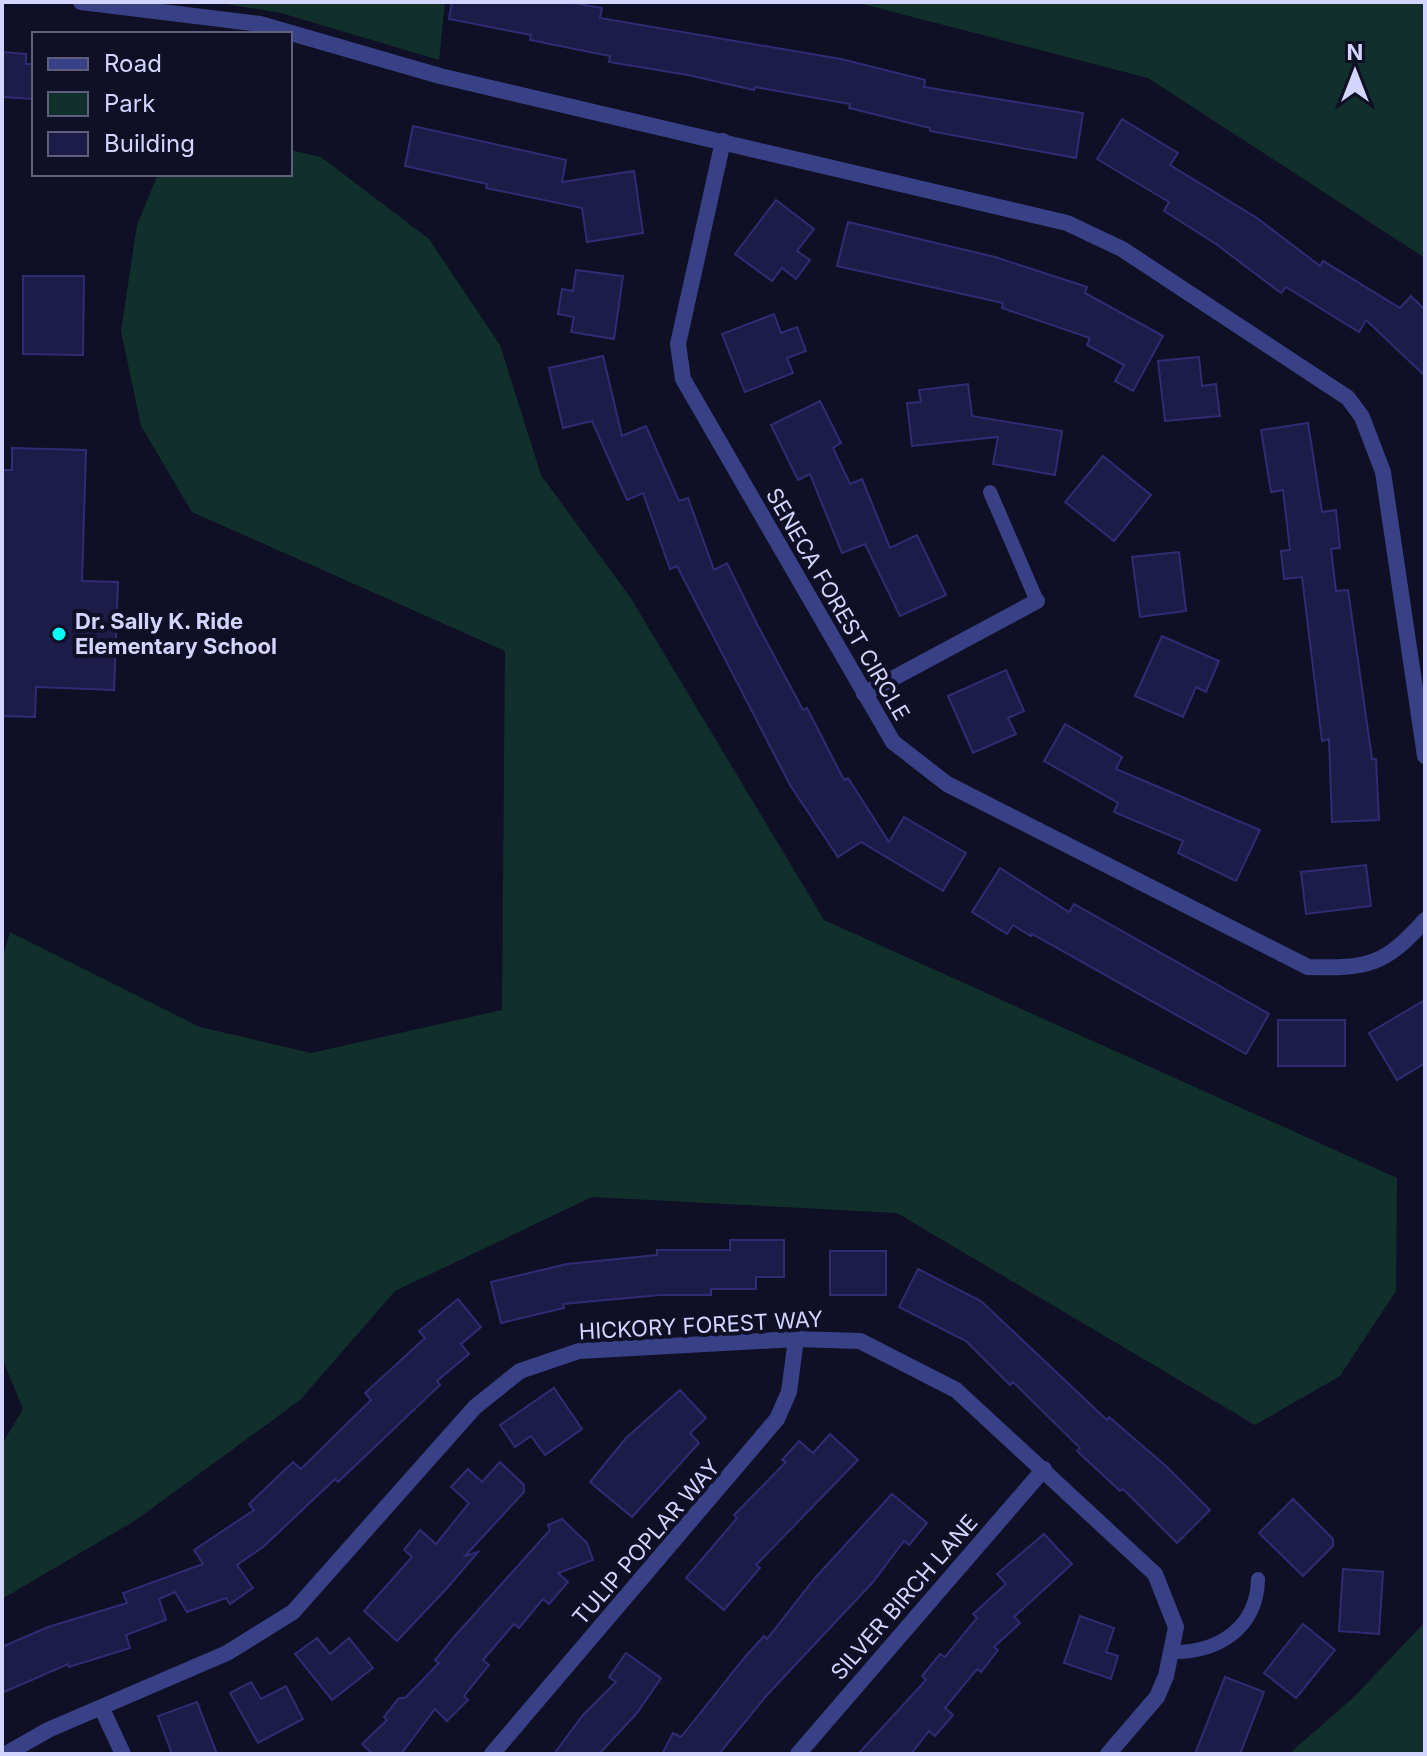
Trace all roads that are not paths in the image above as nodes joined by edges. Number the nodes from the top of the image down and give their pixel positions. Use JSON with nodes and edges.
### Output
{"nodes":[{"id":1,"x":81,"y":2,"type":"edge"},
{"id":2,"x":288,"y":32,"type":"edge"},
{"id":3,"x":292,"y":33,"type":"edge"},
{"id":4,"x":723,"y":141,"type":"junction"},
{"id":5,"x":990,"y":492,"type":"dead end"},
{"id":6,"x":1037,"y":601,"type":"joint"},
{"id":7,"x":864,"y":694,"type":"junction"},
{"id":8,"x":1425,"y":756,"type":"edge"},
{"id":9,"x":1425,"y":920,"type":"edge"},
{"id":10,"x":796,"y":1339,"type":"junction"},
{"id":11,"x":1044,"y":1469,"type":"junction"},
{"id":12,"x":1258,"y":1579,"type":"dead end"},
{"id":13,"x":1171,"y":1652,"type":"junction"},
{"id":14,"x":102,"y":1709,"type":"junction"},
{"id":15,"x":6,"y":1754,"type":"edge"},
{"id":16,"x":123,"y":1754,"type":"edge"},
{"id":17,"x":492,"y":1754,"type":"edge"},
{"id":18,"x":798,"y":1754,"type":"edge"},
{"id":19,"x":1108,"y":1754,"type":"edge"}],
"edges":[{"from":1,"to":2,"type":"street"},
{"from":3,"to":4,"type":"street"},
{"from":4,"to":7,"type":"street","name":"SENECA FOREST CIRCLE"},
{"from":4,"to":8,"type":"street"},
{"from":5,"to":6,"type":"lane"},
{"from":6,"to":7,"type":"street"},
{"from":7,"to":9,"type":"street","name":"SENECA FOREST CIRCLE"},
{"from":10,"to":11,"type":"street","name":"HICKORY FOREST WAY"},
{"from":10,"to":14,"type":"street","name":"HICKORY FOREST WAY"},
{"from":10,"to":17,"type":"street","name":"TULIP POPLAR WAY"},
{"from":11,"to":13,"type":"street","name":"HICKORY FOREST WAY"},
{"from":11,"to":18,"type":"street","name":"SILVER BIRCH LANE"},
{"from":12,"to":13,"type":"lane"},
{"from":13,"to":19,"type":"street","name":"HICKORY FOREST WAY"},
{"from":14,"to":15,"type":"street","name":"HICKORY FOREST WAY"},
{"from":14,"to":16,"type":"street"}]}
